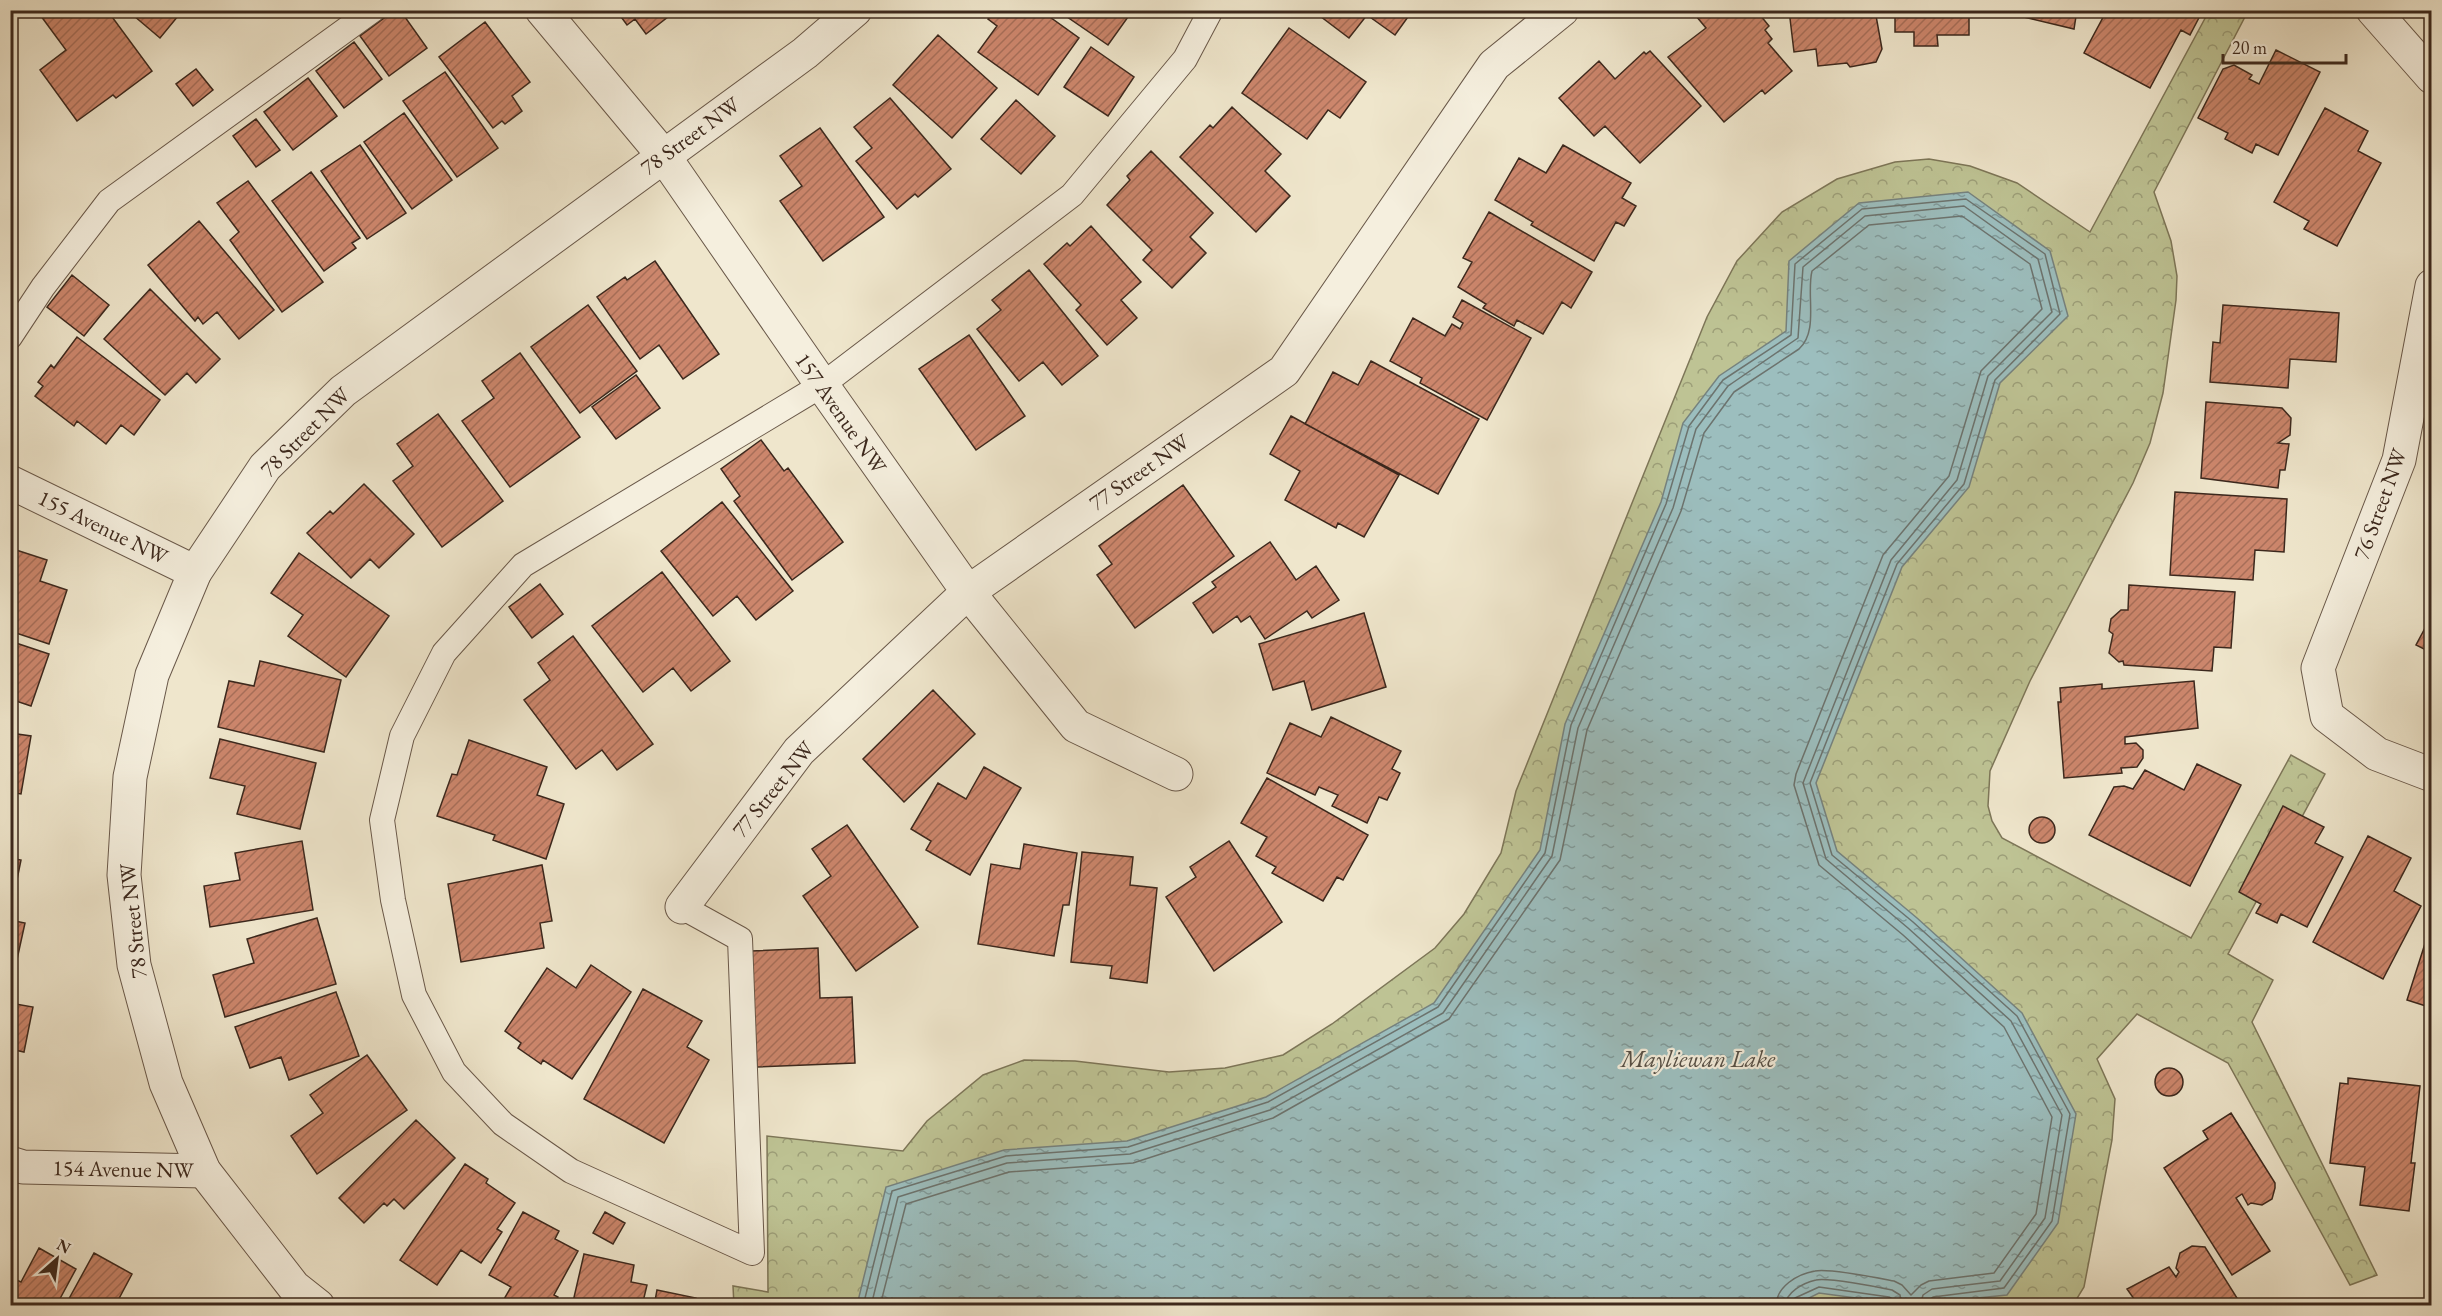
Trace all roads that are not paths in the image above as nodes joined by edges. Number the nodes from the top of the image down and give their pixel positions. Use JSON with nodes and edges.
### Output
{"nodes":[{"id":1,"x":373,"y":10,"type":"edge"},
{"id":2,"x":542,"y":10,"type":"edge"},
{"id":3,"x":855,"y":10,"type":"edge"},
{"id":4,"x":1211,"y":10,"type":"edge"},
{"id":5,"x":1562,"y":10,"type":"edge"},
{"id":6,"x":2373,"y":10,"type":"edge"},
{"id":7,"x":2432,"y":77,"type":"edge"},
{"id":8,"x":663,"y":155,"type":"junction"},
{"id":9,"x":2432,"y":286,"type":"edge"},
{"id":10,"x":10,"y":337,"type":"edge"},
{"id":11,"x":822,"y":385,"type":"junction"},
{"id":12,"x":10,"y":482,"type":"edge"},
{"id":13,"x":195,"y":572,"type":"junction"},
{"id":14,"x":968,"y":592,"type":"junction"},
{"id":15,"x":1176,"y":774,"type":"dead end"},
{"id":16,"x":2432,"y":775,"type":"edge"},
{"id":17,"x":682,"y":907,"type":"joint"},
{"id":18,"x":10,"y":1163,"type":"edge"},
{"id":19,"x":204,"y":1171,"type":"junction"},
{"id":20,"x":318,"y":1305,"type":"edge"}],
"edges":[{"from":1,"to":10,"type":"lane"},
{"from":2,"to":8,"type":"street","name":"157 Avenue NW"},
{"from":3,"to":8,"type":"street","name":"78 Street NW"},
{"from":4,"to":11,"type":"lane"},
{"from":5,"to":14,"type":"street","name":"77 Street NW"},
{"from":6,"to":7,"type":"street"},
{"from":8,"to":11,"type":"street","name":"157 Avenue NW"},
{"from":8,"to":13,"type":"street","name":"78 Street NW"},
{"from":9,"to":16,"type":"street","name":"76 Street NW"},
{"from":11,"to":14,"type":"street","name":"157 Avenue NW"},
{"from":11,"to":17,"type":"lane"},
{"from":12,"to":13,"type":"street","name":"155 Avenue NW"},
{"from":13,"to":19,"type":"street","name":"78 Street NW"},
{"from":14,"to":15,"type":"street","name":"157 Avenue NW"},
{"from":14,"to":17,"type":"street","name":"77 Street NW"},
{"from":18,"to":19,"type":"street","name":"154 Avenue NW"},
{"from":19,"to":20,"type":"street","name":"154 Avenue NW"}]}
